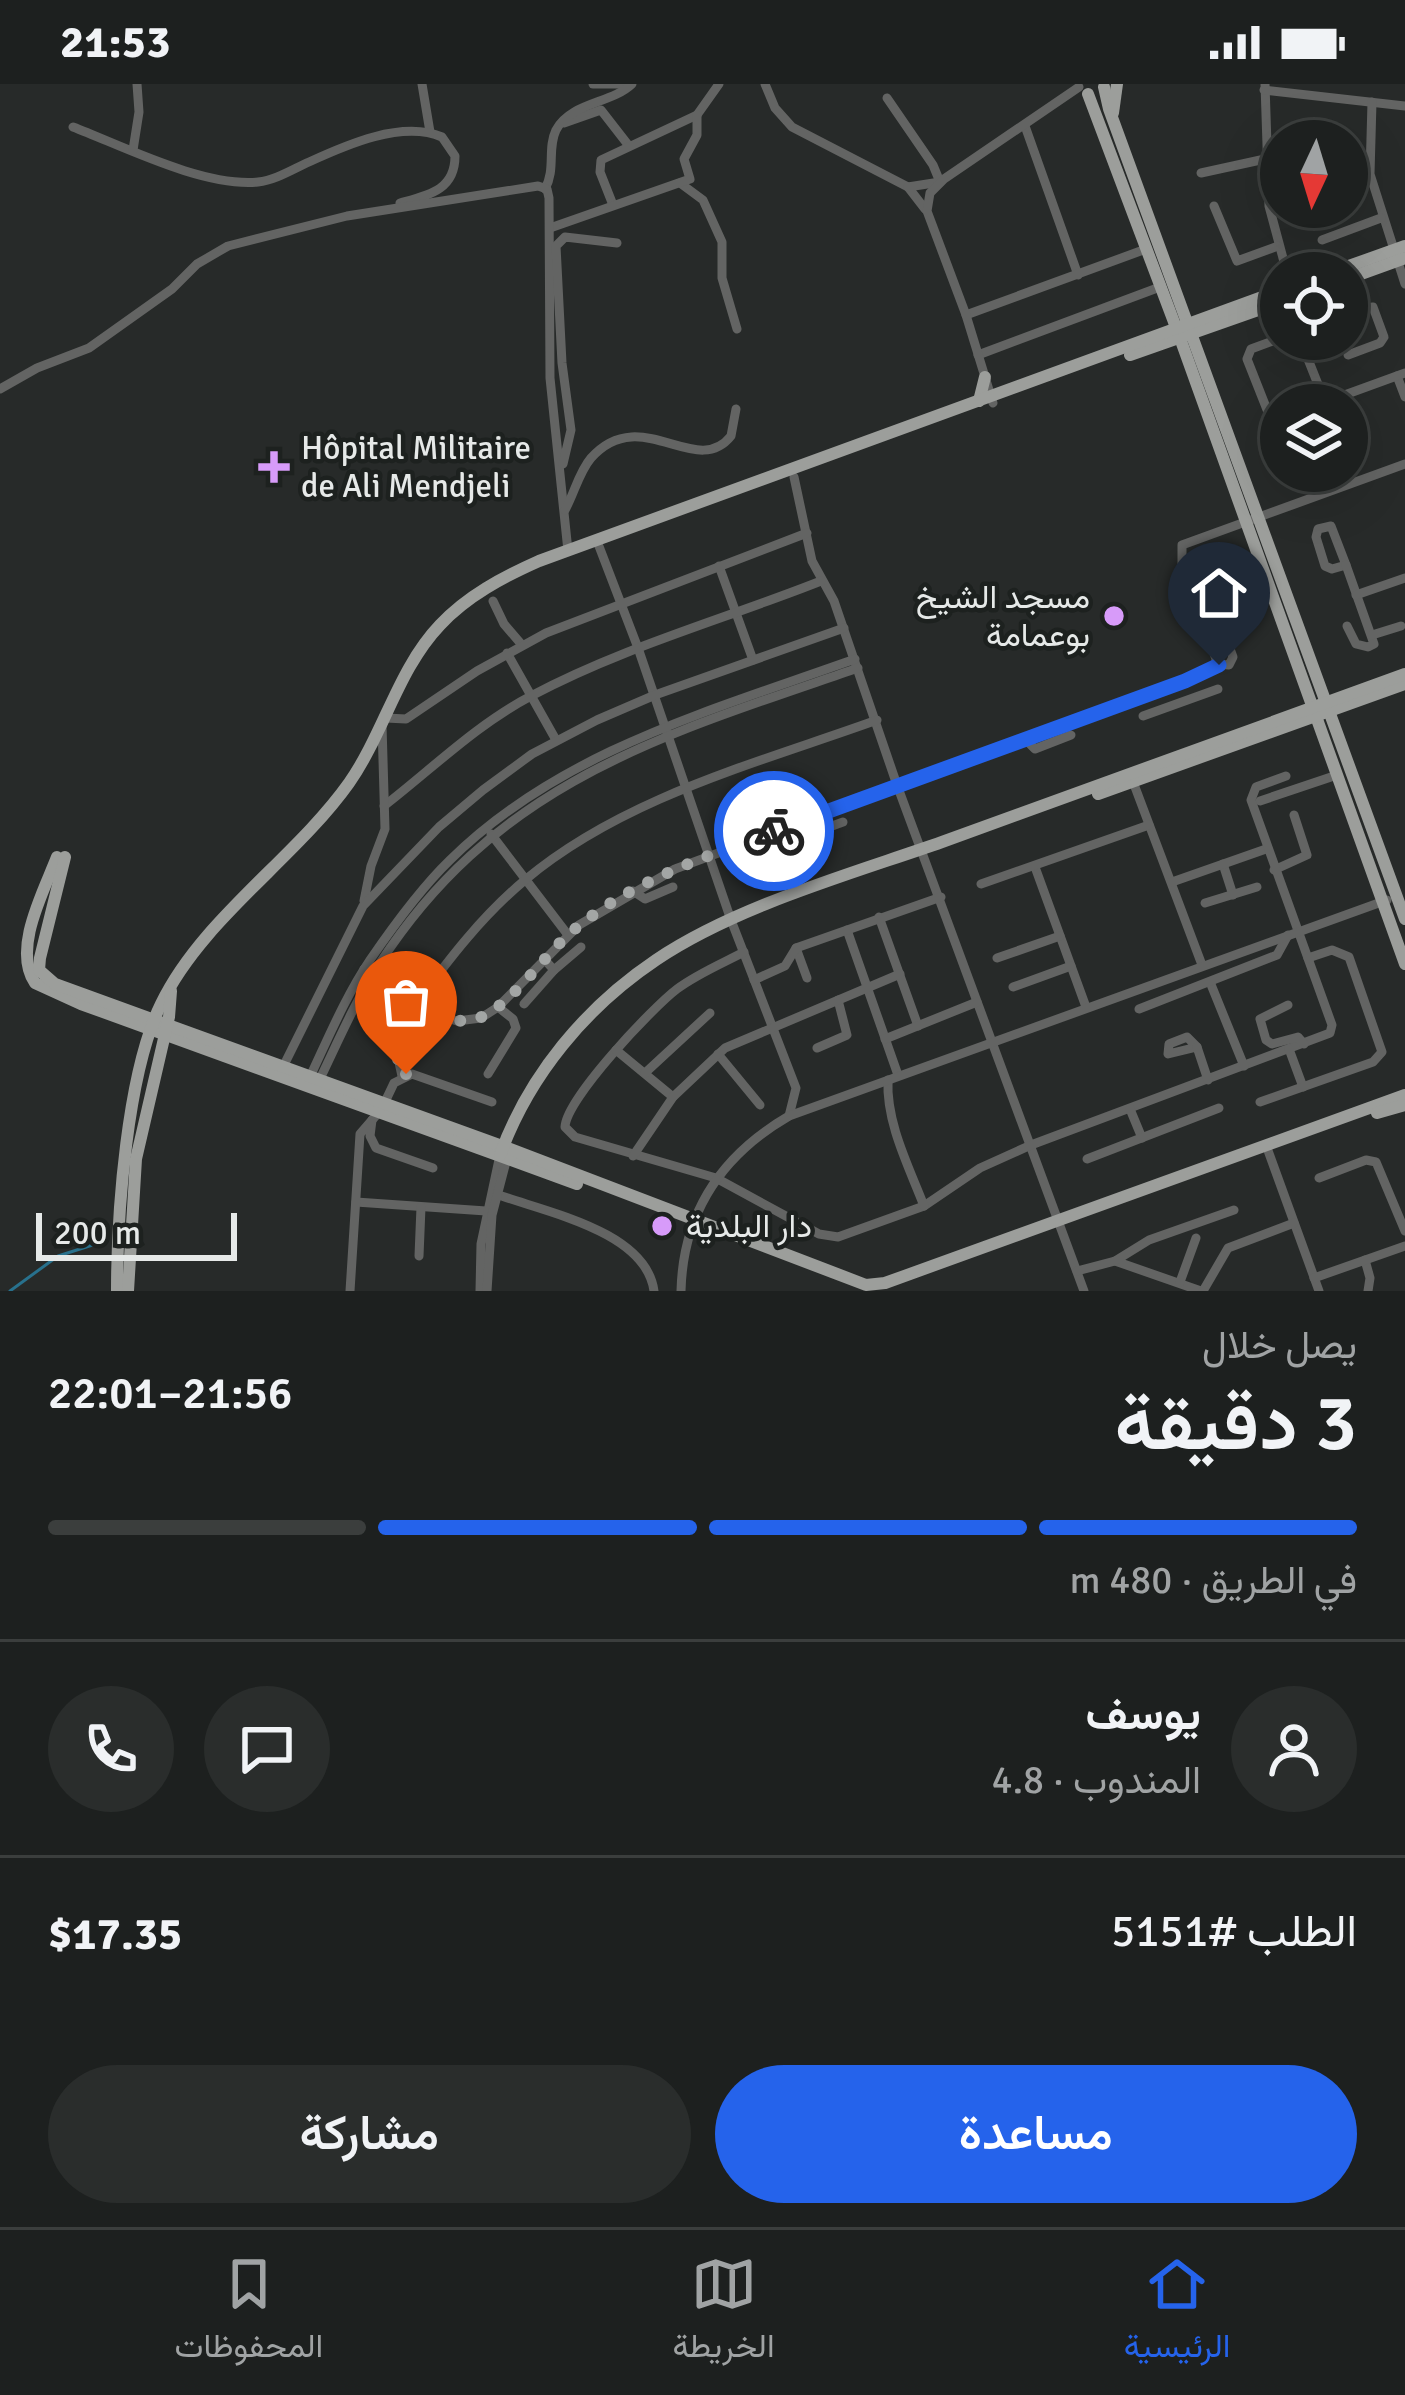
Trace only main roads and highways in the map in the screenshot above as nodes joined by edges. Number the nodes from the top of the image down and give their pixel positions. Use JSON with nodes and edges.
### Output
{"nodes":[{"id":1,"x":1109,"y":85,"type":"edge"},
{"id":2,"x":1082,"y":88,"type":"edge"},
{"id":3,"x":1400,"y":254,"type":"edge"},
{"id":4,"x":1368,"y":263,"type":"edge"},
{"id":5,"x":1368,"y":269,"type":"edge"},
{"id":6,"x":1260,"y":299,"type":"edge"},
{"id":7,"x":1260,"y":308,"type":"edge"},
{"id":8,"x":1183,"y":331,"type":"junction"},
{"id":9,"x":985,"y":377,"type":"road end"},
{"id":10,"x":988,"y":400,"type":"junction"},
{"id":11,"x":597,"y":541,"type":"junction"},
{"id":12,"x":1405,"y":674,"type":"edge"},
{"id":13,"x":1405,"y":684,"type":"edge"},
{"id":14,"x":1321,"y":710,"type":"junction"},
{"id":15,"x":61,"y":856,"type":"dead end"},
{"id":16,"x":1390,"y":899,"type":"junction"},
{"id":17,"x":1405,"y":919,"type":"edge"},
{"id":18,"x":1405,"y":964,"type":"edge"},
{"id":19,"x":160,"y":1028,"type":"junction"},
{"id":20,"x":312,"y":1084,"type":"junction"},
{"id":21,"x":1405,"y":1095,"type":"edge"},
{"id":22,"x":1405,"y":1105,"type":"edge"},
{"id":23,"x":1268,"y":1149,"type":"junction"},
{"id":24,"x":505,"y":1152,"type":"junction"},
{"id":25,"x":873,"y":1290,"type":"edge"},
{"id":26,"x":117,"y":1291,"type":"edge"},
{"id":27,"x":128,"y":1291,"type":"edge"}],
"edges":[{"from":1,"to":2,"type":"main road"},
{"from":1,"to":8,"type":"main road"},
{"from":2,"to":8,"type":"main road"},
{"from":3,"to":4,"type":"main road"},
{"from":3,"to":5,"type":"main road"},
{"from":6,"to":8,"type":"main road"},
{"from":7,"to":8,"type":"main road"},
{"from":8,"to":10,"type":"main road"},
{"from":8,"to":14,"type":"main road"},
{"from":9,"to":10,"type":"main road"},
{"from":10,"to":11,"type":"main road"},
{"from":10,"to":11,"type":"main road"},
{"from":11,"to":19,"type":"main road"},
{"from":12,"to":14,"type":"main road"},
{"from":13,"to":14,"type":"main road"},
{"from":14,"to":16,"type":"main road"},
{"from":14,"to":16,"type":"main road"},
{"from":14,"to":24,"type":"main road"},
{"from":15,"to":19,"type":"main road"},
{"from":16,"to":17,"type":"main road"},
{"from":16,"to":18,"type":"main road"},
{"from":19,"to":20,"type":"main road"},
{"from":19,"to":20,"type":"main road"},
{"from":19,"to":26,"type":"main road"},
{"from":19,"to":27,"type":"main road"},
{"from":20,"to":24,"type":"main road"},
{"from":21,"to":23,"type":"main road"},
{"from":22,"to":23,"type":"main road"},
{"from":23,"to":25,"type":"main road"},
{"from":24,"to":25,"type":"main road"}]}
